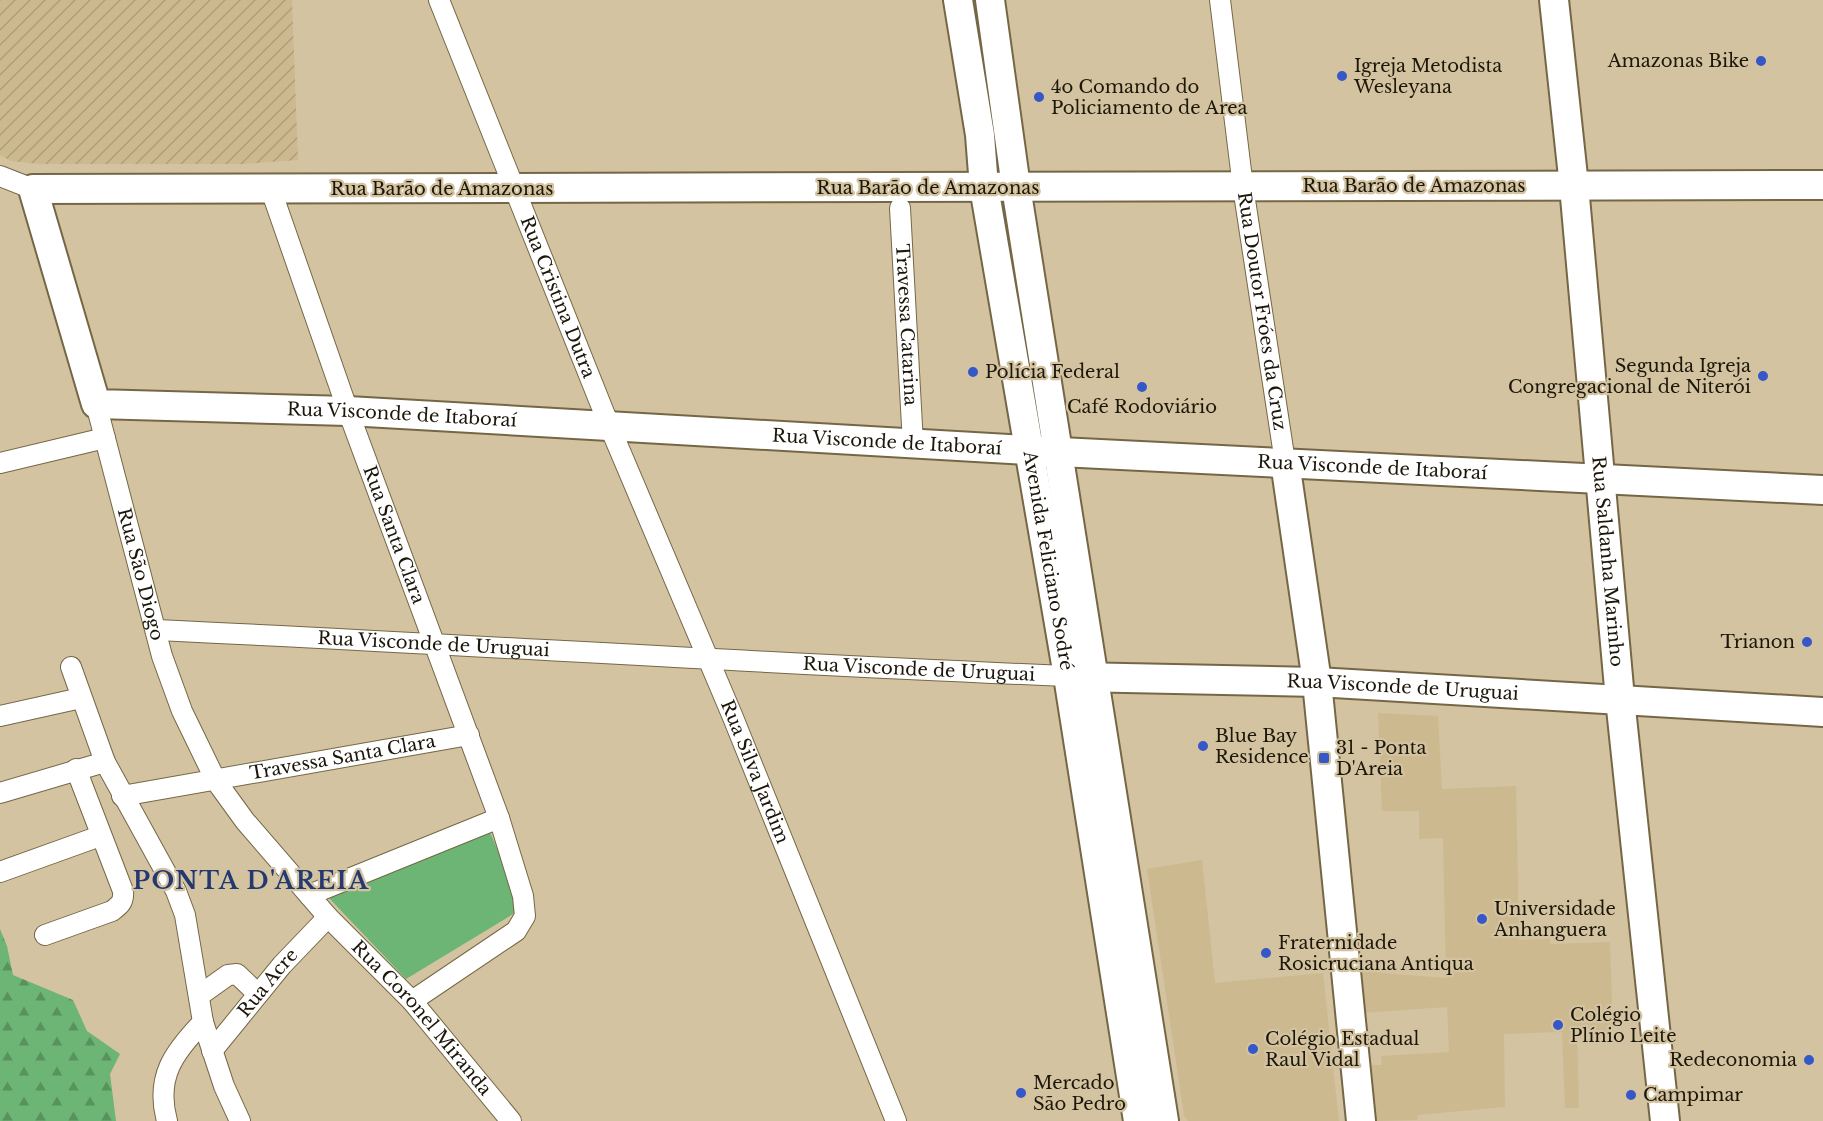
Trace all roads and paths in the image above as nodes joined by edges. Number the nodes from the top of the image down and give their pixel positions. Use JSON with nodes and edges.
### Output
{"nodes":[{"id":1,"x":439,"y":0,"type":"edge"},
{"id":2,"x":958,"y":0,"type":"edge"},
{"id":3,"x":990,"y":0,"type":"edge"},
{"id":4,"x":1220,"y":0,"type":"edge"},
{"id":5,"x":1554,"y":0,"type":"edge"},
{"id":6,"x":0,"y":176,"type":"edge"},
{"id":7,"x":1823,"y":185,"type":"edge"},
{"id":8,"x":1574,"y":186,"type":"junction"},
{"id":9,"x":1016,"y":187,"type":"junction"},
{"id":10,"x":1244,"y":187,"type":"junction"},
{"id":11,"x":984,"y":188,"type":"junction"},
{"id":12,"x":33,"y":189,"type":"junction"},
{"id":13,"x":514,"y":189,"type":"junction"},
{"id":14,"x":271,"y":190,"type":"junction"},
{"id":15,"x":900,"y":207,"type":"dead end"},
{"id":16,"x":96,"y":404,"type":"junction"},
{"id":17,"x":348,"y":411,"type":"junction"},
{"id":18,"x":609,"y":425,"type":"junction"},
{"id":19,"x":105,"y":438,"type":"junction"},
{"id":20,"x":913,"y":444,"type":"junction"},
{"id":21,"x":1031,"y":450,"type":"junction"},
{"id":22,"x":1060,"y":452,"type":"junction"},
{"id":23,"x":1285,"y":462,"type":"junction"},
{"id":24,"x":0,"y":463,"type":"edge"},
{"id":25,"x":1600,"y":480,"type":"junction"},
{"id":26,"x":1823,"y":490,"type":"edge"},
{"id":27,"x":156,"y":630,"type":"junction"},
{"id":28,"x":434,"y":643,"type":"junction"},
{"id":29,"x":707,"y":660,"type":"junction"},
{"id":30,"x":71,"y":668,"type":"dead end"},
{"id":31,"x":1081,"y":677,"type":"junction"},
{"id":32,"x":1317,"y":682,"type":"junction"},
{"id":33,"x":81,"y":699,"type":"junction"},
{"id":34,"x":1620,"y":699,"type":"junction"},
{"id":35,"x":1823,"y":712,"type":"edge"},
{"id":36,"x":0,"y":716,"type":"edge"},
{"id":37,"x":469,"y":735,"type":"junction"},
{"id":38,"x":105,"y":762,"type":"junction"},
{"id":39,"x":76,"y":769,"type":"junction"},
{"id":40,"x":216,"y":781,"type":"junction"},
{"id":41,"x":0,"y":793,"type":"edge"},
{"id":42,"x":122,"y":796,"type":"junction"},
{"id":43,"x":499,"y":818,"type":"junction"},
{"id":44,"x":100,"y":836,"type":"junction"},
{"id":45,"x":0,"y":872,"type":"edge"},
{"id":46,"x":309,"y":895,"type":"junction"},
{"id":47,"x":328,"y":917,"type":"junction"},
{"id":48,"x":45,"y":935,"type":"dead end"},
{"id":49,"x":258,"y":994,"type":"junction"},
{"id":50,"x":200,"y":995,"type":"junction"},
{"id":51,"x":412,"y":1001,"type":"junction"},
{"id":52,"x":203,"y":1022,"type":"junction"},
{"id":53,"x":212,"y":1051,"type":"junction"},
{"id":54,"x":167,"y":1121,"type":"edge"},
{"id":55,"x":240,"y":1121,"type":"edge"},
{"id":56,"x":511,"y":1121,"type":"edge"},
{"id":57,"x":896,"y":1121,"type":"edge"},
{"id":58,"x":1138,"y":1121,"type":"edge"},
{"id":59,"x":1164,"y":1121,"type":"edge"},
{"id":60,"x":1361,"y":1121,"type":"edge"},
{"id":61,"x":1665,"y":1121,"type":"edge"}],
"edges":[{"from":1,"to":13,"type":"street","name":"Rua Cristina Dutra"},
{"from":2,"to":11,"type":"street","name":"Avenida Feliciano Sodré"},
{"from":3,"to":9,"type":"street","name":"Avenida Feliciano Sodré"},
{"from":4,"to":10,"type":"street","name":"Rua Doutor Fróes da Cruz"},
{"from":5,"to":8,"type":"street","name":"Rua Saldanha Marinho"},
{"from":6,"to":12,"type":"street"},
{"from":7,"to":8,"type":"street","name":"Rua Barão de Amazonas"},
{"from":8,"to":10,"type":"street","name":"Rua Barão de Amazonas"},
{"from":8,"to":25,"type":"street","name":"Rua Saldanha Marinho"},
{"from":9,"to":10,"type":"street","name":"Rua Barão de Amazonas"},
{"from":9,"to":11,"type":"street","name":"Rua Barão de Amazonas"},
{"from":9,"to":22,"type":"street","name":"Avenida Feliciano Sodré"},
{"from":10,"to":23,"type":"street","name":"Rua Doutor Fróes da Cruz"},
{"from":11,"to":13,"type":"street","name":"Rua Barão de Amazonas"},
{"from":11,"to":21,"type":"street","name":"Avenida Feliciano Sodré"},
{"from":12,"to":14,"type":"street","name":"Rua Barão de Amazonas"},
{"from":12,"to":16,"type":"street","name":"Rua São Diogo"},
{"from":13,"to":14,"type":"street","name":"Rua Barão de Amazonas"},
{"from":13,"to":18,"type":"street","name":"Rua Cristina Dutra"},
{"from":14,"to":17,"type":"street","name":"Rua Santa Clara"},
{"from":15,"to":20,"type":"street","name":"Travessa Catarina"},
{"from":16,"to":17,"type":"street","name":"Rua Visconde de Itaboraí"},
{"from":16,"to":19,"type":"street","name":"Rua São Diogo"},
{"from":17,"to":18,"type":"street","name":"Rua Visconde de Itaboraí"},
{"from":17,"to":28,"type":"street","name":"Rua Santa Clara"},
{"from":18,"to":20,"type":"street","name":"Rua Visconde de Itaboraí"},
{"from":18,"to":29,"type":"street","name":"Rua Silva Jardim"},
{"from":19,"to":24,"type":"street"},
{"from":19,"to":27,"type":"street","name":"Rua São Diogo"},
{"from":20,"to":21,"type":"street","name":"Rua Visconde de Itaboraí"},
{"from":21,"to":22,"type":"street","name":"Rua Visconde de Itaboraí"},
{"from":21,"to":31,"type":"street","name":"Avenida Feliciano Sodré"},
{"from":22,"to":23,"type":"street","name":"Rua Visconde de Itaboraí"},
{"from":22,"to":31,"type":"street","name":"Avenida Feliciano Sodré"},
{"from":23,"to":25,"type":"street","name":"Rua Visconde de Itaboraí"},
{"from":23,"to":32,"type":"street","name":"Rua Doutor Fróes da Cruz"},
{"from":25,"to":26,"type":"street","name":"Rua Visconde de Itaboraí"},
{"from":25,"to":34,"type":"street","name":"Rua Saldanha Marinho"},
{"from":27,"to":28,"type":"street","name":"Rua Visconde de Uruguai"},
{"from":27,"to":40,"type":"street","name":"Rua São Diogo"},
{"from":28,"to":29,"type":"street","name":"Rua Visconde de Uruguai"},
{"from":28,"to":37,"type":"street","name":"Rua Santa Clara"},
{"from":29,"to":31,"type":"street","name":"Rua Visconde de Uruguai"},
{"from":29,"to":57,"type":"street","name":"Rua Silva Jardim"},
{"from":30,"to":33,"type":"street"},
{"from":31,"to":32,"type":"street","name":"Rua Visconde de Uruguai"},
{"from":31,"to":58,"type":"street","name":"Avenida Feliciano Sodré"},
{"from":31,"to":59,"type":"street","name":"Avenida Feliciano Sodré"},
{"from":32,"to":34,"type":"street","name":"Rua Visconde de Uruguai"},
{"from":32,"to":60,"type":"street","name":"Rua Doutor Fróes da Cruz"},
{"from":33,"to":36,"type":"street"},
{"from":33,"to":38,"type":"street"},
{"from":34,"to":35,"type":"street","name":"Rua Visconde de Uruguai"},
{"from":34,"to":61,"type":"street","name":"Rua Saldanha Marinho"},
{"from":37,"to":40,"type":"street","name":"Travessa Santa Clara"},
{"from":37,"to":43,"type":"street","name":"Rua Santa Clara"},
{"from":38,"to":39,"type":"street"},
{"from":38,"to":42,"type":"street"},
{"from":39,"to":41,"type":"street"},
{"from":39,"to":44,"type":"street"},
{"from":40,"to":42,"type":"street","name":"Travessa Santa Clara"},
{"from":40,"to":46,"type":"street","name":"Rua São Diogo"},
{"from":42,"to":50,"type":"street"},
{"from":43,"to":46,"type":"street"},
{"from":43,"to":51,"type":"street","name":"Rua Santa Clara"},
{"from":44,"to":45,"type":"street"},
{"from":44,"to":48,"type":"street"},
{"from":46,"to":47,"type":"street","name":"Rua São Diogo"},
{"from":47,"to":49,"type":"street","name":"Rua Acre"},
{"from":47,"to":51,"type":"street","name":"Rua Coronel Miranda"},
{"from":49,"to":50,"type":"street"},
{"from":49,"to":53,"type":"street","name":"Rua Acre"},
{"from":50,"to":52,"type":"street"},
{"from":51,"to":56,"type":"street","name":"Rua Coronel Miranda"},
{"from":52,"to":53,"type":"street"},
{"from":52,"to":54,"type":"street"},
{"from":53,"to":55,"type":"street"}]}
